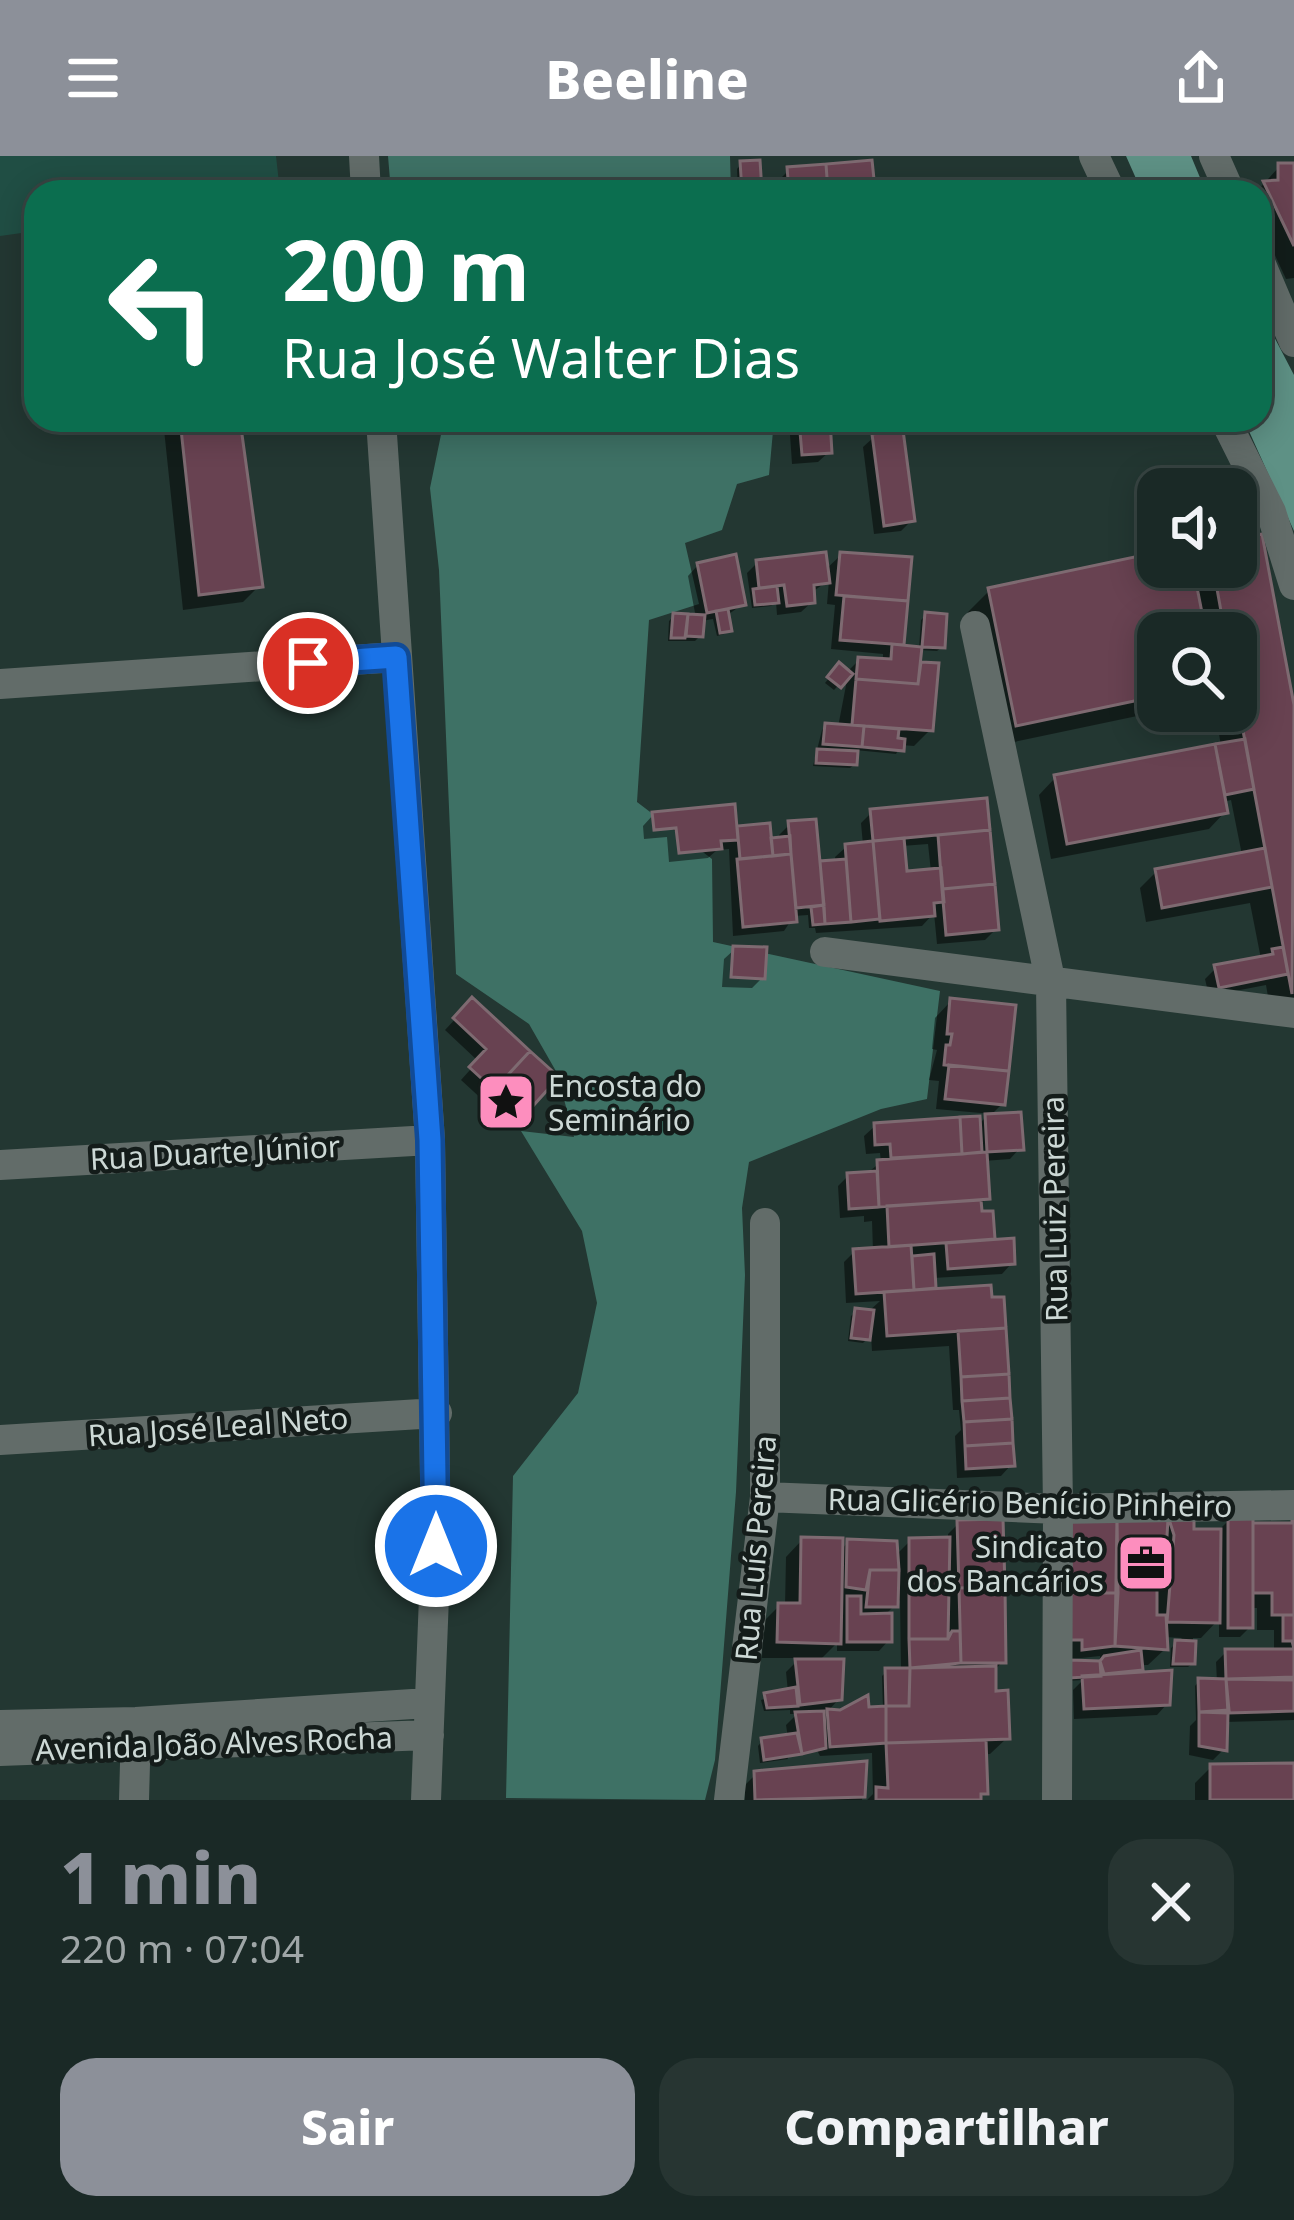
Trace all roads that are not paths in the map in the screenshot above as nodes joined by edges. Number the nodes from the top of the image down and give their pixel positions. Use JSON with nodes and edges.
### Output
{"nodes":[{"id":1,"x":1272,"y":290,"type":"edge"},
{"id":2,"x":1294,"y":342,"type":"edge"},
{"id":3,"x":382,"y":432,"type":"edge"},
{"id":4,"x":1231,"y":432,"type":"edge"},
{"id":5,"x":1294,"y":585,"type":"edge"},
{"id":6,"x":975,"y":626,"type":"dead end"},
{"id":7,"x":396,"y":657,"type":"junction"},
{"id":8,"x":0,"y":684,"type":"edge"},
{"id":9,"x":825,"y":952,"type":"dead end"},
{"id":10,"x":1051,"y":984,"type":"junction"},
{"id":11,"x":1294,"y":1012,"type":"edge"},
{"id":12,"x":430,"y":1140,"type":"junction"},
{"id":13,"x":0,"y":1165,"type":"edge"},
{"id":14,"x":765,"y":1223,"type":"dead end"},
{"id":15,"x":437,"y":1413,"type":"junction"},
{"id":16,"x":0,"y":1440,"type":"edge"},
{"id":17,"x":765,"y":1497,"type":"junction"},
{"id":18,"x":1294,"y":1504,"type":"edge"},
{"id":19,"x":1058,"y":1509,"type":"junction"},
{"id":20,"x":428,"y":1703,"type":"junction"},
{"id":21,"x":0,"y":1725,"type":"edge"},
{"id":22,"x":136,"y":1735,"type":"junction"},
{"id":23,"x":428,"y":1736,"type":"junction"},
{"id":24,"x":0,"y":1751,"type":"edge"},
{"id":25,"x":134,"y":1800,"type":"edge"},
{"id":26,"x":426,"y":1800,"type":"edge"},
{"id":27,"x":729,"y":1800,"type":"edge"},
{"id":28,"x":1057,"y":1800,"type":"edge"}],
"edges":[{"from":1,"to":2,"type":"street"},
{"from":3,"to":7,"type":"street"},
{"from":4,"to":5,"type":"street"},
{"from":6,"to":10,"type":"street","name":"Rua Luiz Pereira"},
{"from":7,"to":8,"type":"street"},
{"from":7,"to":12,"type":"street"},
{"from":9,"to":10,"type":"street"},
{"from":10,"to":11,"type":"street"},
{"from":10,"to":19,"type":"street","name":"Rua Luiz Pereira"},
{"from":12,"to":13,"type":"street","name":"Rua Duarte Júnior"},
{"from":12,"to":15,"type":"street"},
{"from":14,"to":17,"type":"street","name":"Rua Luís Pereira"},
{"from":15,"to":16,"type":"street","name":"Rua José Leal Neto"},
{"from":15,"to":20,"type":"street"},
{"from":17,"to":19,"type":"street","name":"Rua Glicério Benício Pinheiro"},
{"from":17,"to":27,"type":"street","name":"Rua Luís Pereira"},
{"from":18,"to":19,"type":"street","name":"Rua Glicério Benício Pinheiro"},
{"from":19,"to":28,"type":"street","name":"Rua Luiz Pereira"},
{"from":20,"to":22,"type":"street","name":"Avenida João Alves Rocha"},
{"from":20,"to":23,"type":"street"},
{"from":21,"to":22,"type":"street","name":"Avenida João Alves Rocha"},
{"from":22,"to":23,"type":"street","name":"Avenida João Alves Rocha"},
{"from":22,"to":24,"type":"street","name":"Avenida João Alves Rocha"},
{"from":22,"to":25,"type":"street"},
{"from":23,"to":26,"type":"street"}]}
